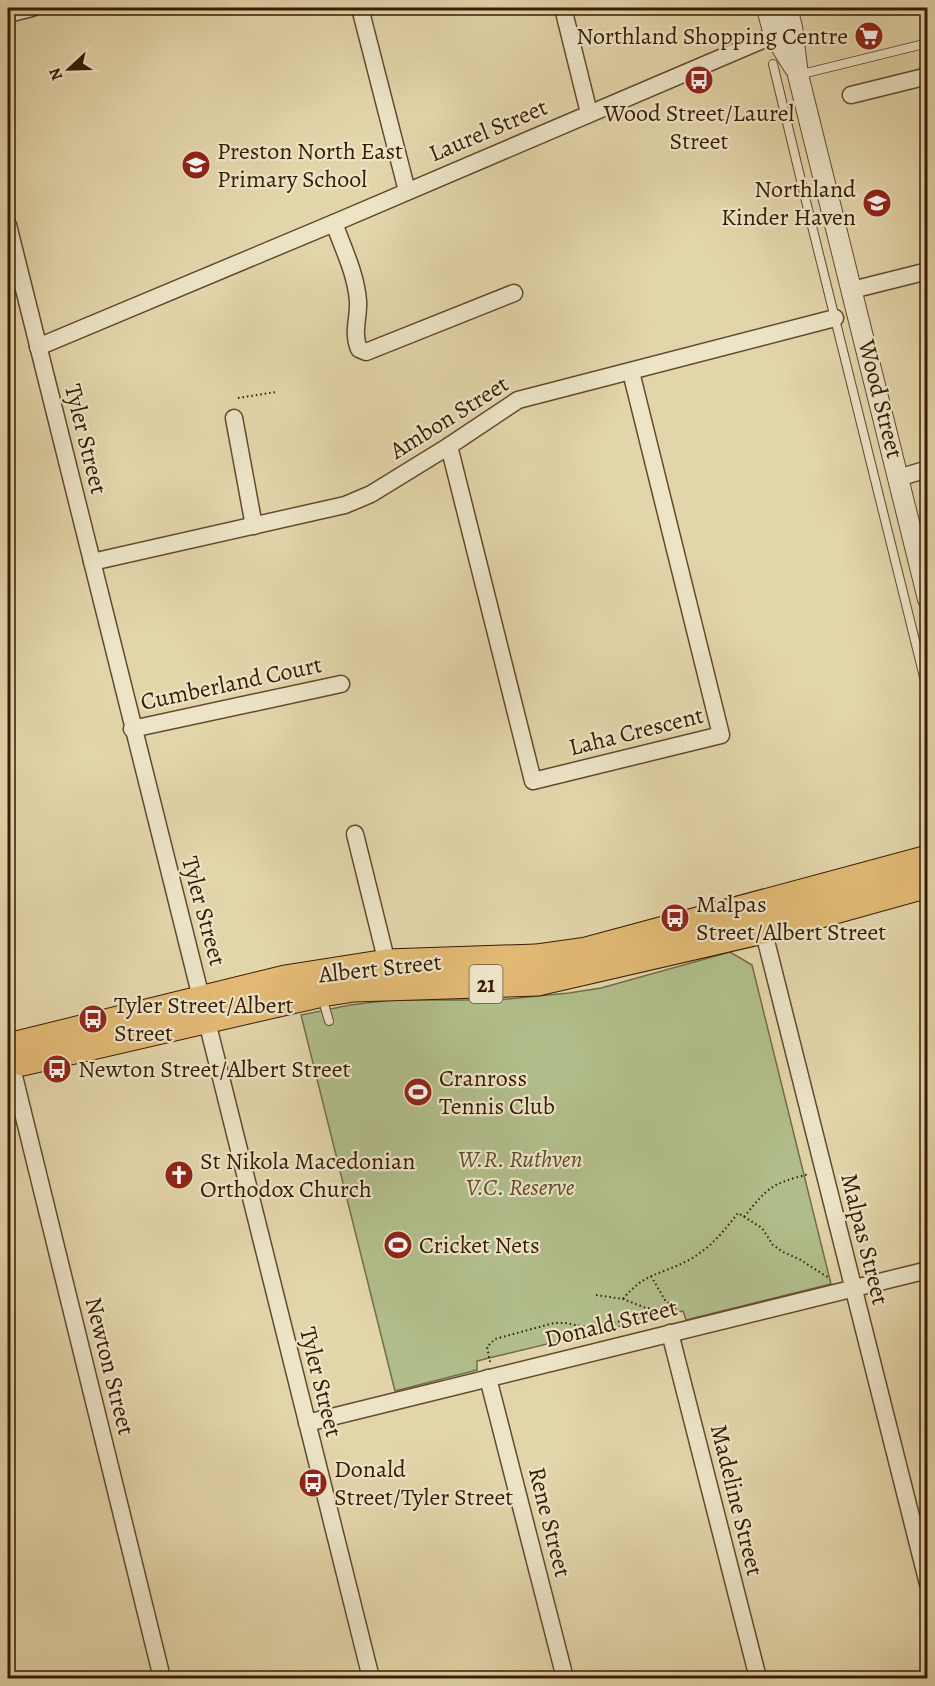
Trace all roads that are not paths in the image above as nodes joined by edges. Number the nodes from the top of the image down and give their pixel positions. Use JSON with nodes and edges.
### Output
{"nodes":[{"id":1,"x":32,"y":8,"type":"edge"},
{"id":2,"x":360,"y":8,"type":"edge"},
{"id":3,"x":563,"y":8,"type":"edge"},
{"id":4,"x":767,"y":8,"type":"edge"},
{"id":5,"x":787,"y":8,"type":"edge"},
{"id":6,"x":8,"y":14,"type":"edge"},
{"id":7,"x":783,"y":31,"type":"junction"},
{"id":8,"x":927,"y":43,"type":"edge"},
{"id":9,"x":772,"y":64,"type":"dead end"},
{"id":10,"x":798,"y":75,"type":"junction"},
{"id":11,"x":927,"y":76,"type":"edge"},
{"id":12,"x":850,"y":95,"type":"dead end"},
{"id":13,"x":589,"y":113,"type":"junction"},
{"id":14,"x":407,"y":191,"type":"junction"},
{"id":15,"x":834,"y":217,"type":"junction"},
{"id":16,"x":811,"y":222,"type":"junction"},
{"id":17,"x":334,"y":223,"type":"junction"},
{"id":18,"x":8,"y":225,"type":"edge"},
{"id":19,"x":927,"y":271,"type":"edge"},
{"id":20,"x":852,"y":290,"type":"junction"},
{"id":21,"x":514,"y":294,"type":"dead end"},
{"id":22,"x":835,"y":318,"type":"junction"},
{"id":23,"x":38,"y":346,"type":"junction"},
{"id":24,"x":631,"y":372,"type":"junction"},
{"id":25,"x":234,"y":418,"type":"dead end"},
{"id":26,"x":449,"y":446,"type":"junction"},
{"id":27,"x":927,"y":469,"type":"edge"},
{"id":28,"x":898,"y":477,"type":"junction"},
{"id":29,"x":254,"y":526,"type":"junction"},
{"id":30,"x":92,"y":562,"type":"junction"},
{"id":31,"x":927,"y":599,"type":"edge"},
{"id":32,"x":341,"y":684,"type":"dead end"},
{"id":33,"x":927,"y":693,"type":"edge"},
{"id":34,"x":132,"y":729,"type":"junction"},
{"id":35,"x":355,"y":834,"type":"dead end"},
{"id":36,"x":927,"y":859,"type":"edge"},
{"id":37,"x":927,"y":884,"type":"edge"},
{"id":38,"x":760,"y":917,"type":"junction"},
{"id":39,"x":387,"y":963,"type":"junction"},
{"id":40,"x":537,"y":970,"type":"junction"},
{"id":41,"x":322,"y":993,"type":"junction"},
{"id":42,"x":205,"y":1010,"type":"junction"},
{"id":43,"x":329,"y":1021,"type":"dead end"},
{"id":44,"x":9,"y":1059,"type":"edge"},
{"id":45,"x":927,"y":1270,"type":"edge"},
{"id":46,"x":853,"y":1289,"type":"junction"},
{"id":47,"x":670,"y":1333,"type":"junction"},
{"id":48,"x":491,"y":1377,"type":"junction"},
{"id":49,"x":307,"y":1423,"type":"junction"},
{"id":50,"x":927,"y":1584,"type":"edge"},
{"id":51,"x":162,"y":1678,"type":"edge"},
{"id":52,"x":371,"y":1678,"type":"edge"},
{"id":53,"x":565,"y":1678,"type":"edge"},
{"id":54,"x":758,"y":1678,"type":"edge"}],
"edges":[{"from":1,"to":6,"type":"street"},
{"from":2,"to":14,"type":"street"},
{"from":3,"to":13,"type":"street"},
{"from":4,"to":7,"type":"street","name":"Wood Street"},
{"from":5,"to":7,"type":"street","name":"Wood Street"},
{"from":7,"to":10,"type":"street","name":"Wood Street"},
{"from":7,"to":13,"type":"street","name":"Laurel Street"},
{"from":8,"to":10,"type":"lane"},
{"from":9,"to":16,"type":"lane","name":"Wood Street"},
{"from":10,"to":15,"type":"street","name":"Wood Street"},
{"from":11,"to":12,"type":"street"},
{"from":13,"to":14,"type":"street","name":"Laurel Street"},
{"from":14,"to":17,"type":"street","name":"Laurel Street"},
{"from":15,"to":16,"type":"lane"},
{"from":15,"to":20,"type":"street","name":"Wood Street"},
{"from":16,"to":22,"type":"lane","name":"Wood Street"},
{"from":17,"to":21,"type":"street"},
{"from":17,"to":23,"type":"street","name":"Laurel Street"},
{"from":18,"to":23,"type":"street","name":"Tyler Street"},
{"from":19,"to":20,"type":"street"},
{"from":20,"to":28,"type":"street","name":"Wood Street"},
{"from":22,"to":24,"type":"street","name":"Ambon Street"},
{"from":22,"to":33,"type":"lane","name":"Wood Street"},
{"from":23,"to":30,"type":"street","name":"Tyler Street"},
{"from":24,"to":26,"type":"street","name":"Ambon Street"},
{"from":24,"to":26,"type":"street","name":"Laha Crescent"},
{"from":25,"to":29,"type":"street"},
{"from":26,"to":29,"type":"street","name":"Ambon Street"},
{"from":27,"to":28,"type":"street"},
{"from":28,"to":31,"type":"street","name":"Wood Street"},
{"from":29,"to":30,"type":"street","name":"Ambon Street"},
{"from":30,"to":34,"type":"street","name":"Tyler Street"},
{"from":32,"to":34,"type":"street","name":"Cumberland Court"},
{"from":34,"to":42,"type":"street","name":"Tyler Street"},
{"from":35,"to":39,"type":"street"},
{"from":36,"to":38,"type":"highway","name":"Albert Street","number":"21"},
{"from":37,"to":38,"type":"highway","name":"Albert Street","number":"21"},
{"from":38,"to":40,"type":"highway","name":"Albert Street","number":"21"},
{"from":38,"to":46,"type":"street","name":"Malpas Street"},
{"from":39,"to":40,"type":"highway","name":"Albert Street","number":"21"},
{"from":39,"to":42,"type":"highway","name":"Albert Street","number":"21"},
{"from":40,"to":41,"type":"highway","name":"Albert Street","number":"21"},
{"from":41,"to":42,"type":"highway","name":"Albert Street","number":"21"},
{"from":41,"to":43,"type":"lane"},
{"from":42,"to":44,"type":"highway","name":"Albert Street","number":"21"},
{"from":42,"to":49,"type":"street","name":"Tyler Street"},
{"from":44,"to":51,"type":"street","name":"Newton Street"},
{"from":45,"to":46,"type":"street","name":"Donald Street"},
{"from":46,"to":47,"type":"street","name":"Donald Street"},
{"from":46,"to":50,"type":"street","name":"Malpas Street"},
{"from":47,"to":48,"type":"street","name":"Donald Street"},
{"from":47,"to":54,"type":"street","name":"Madeline Street"},
{"from":48,"to":49,"type":"street","name":"Donald Street"},
{"from":48,"to":53,"type":"street","name":"Rene Street"},
{"from":49,"to":52,"type":"street","name":"Tyler Street"}]}
